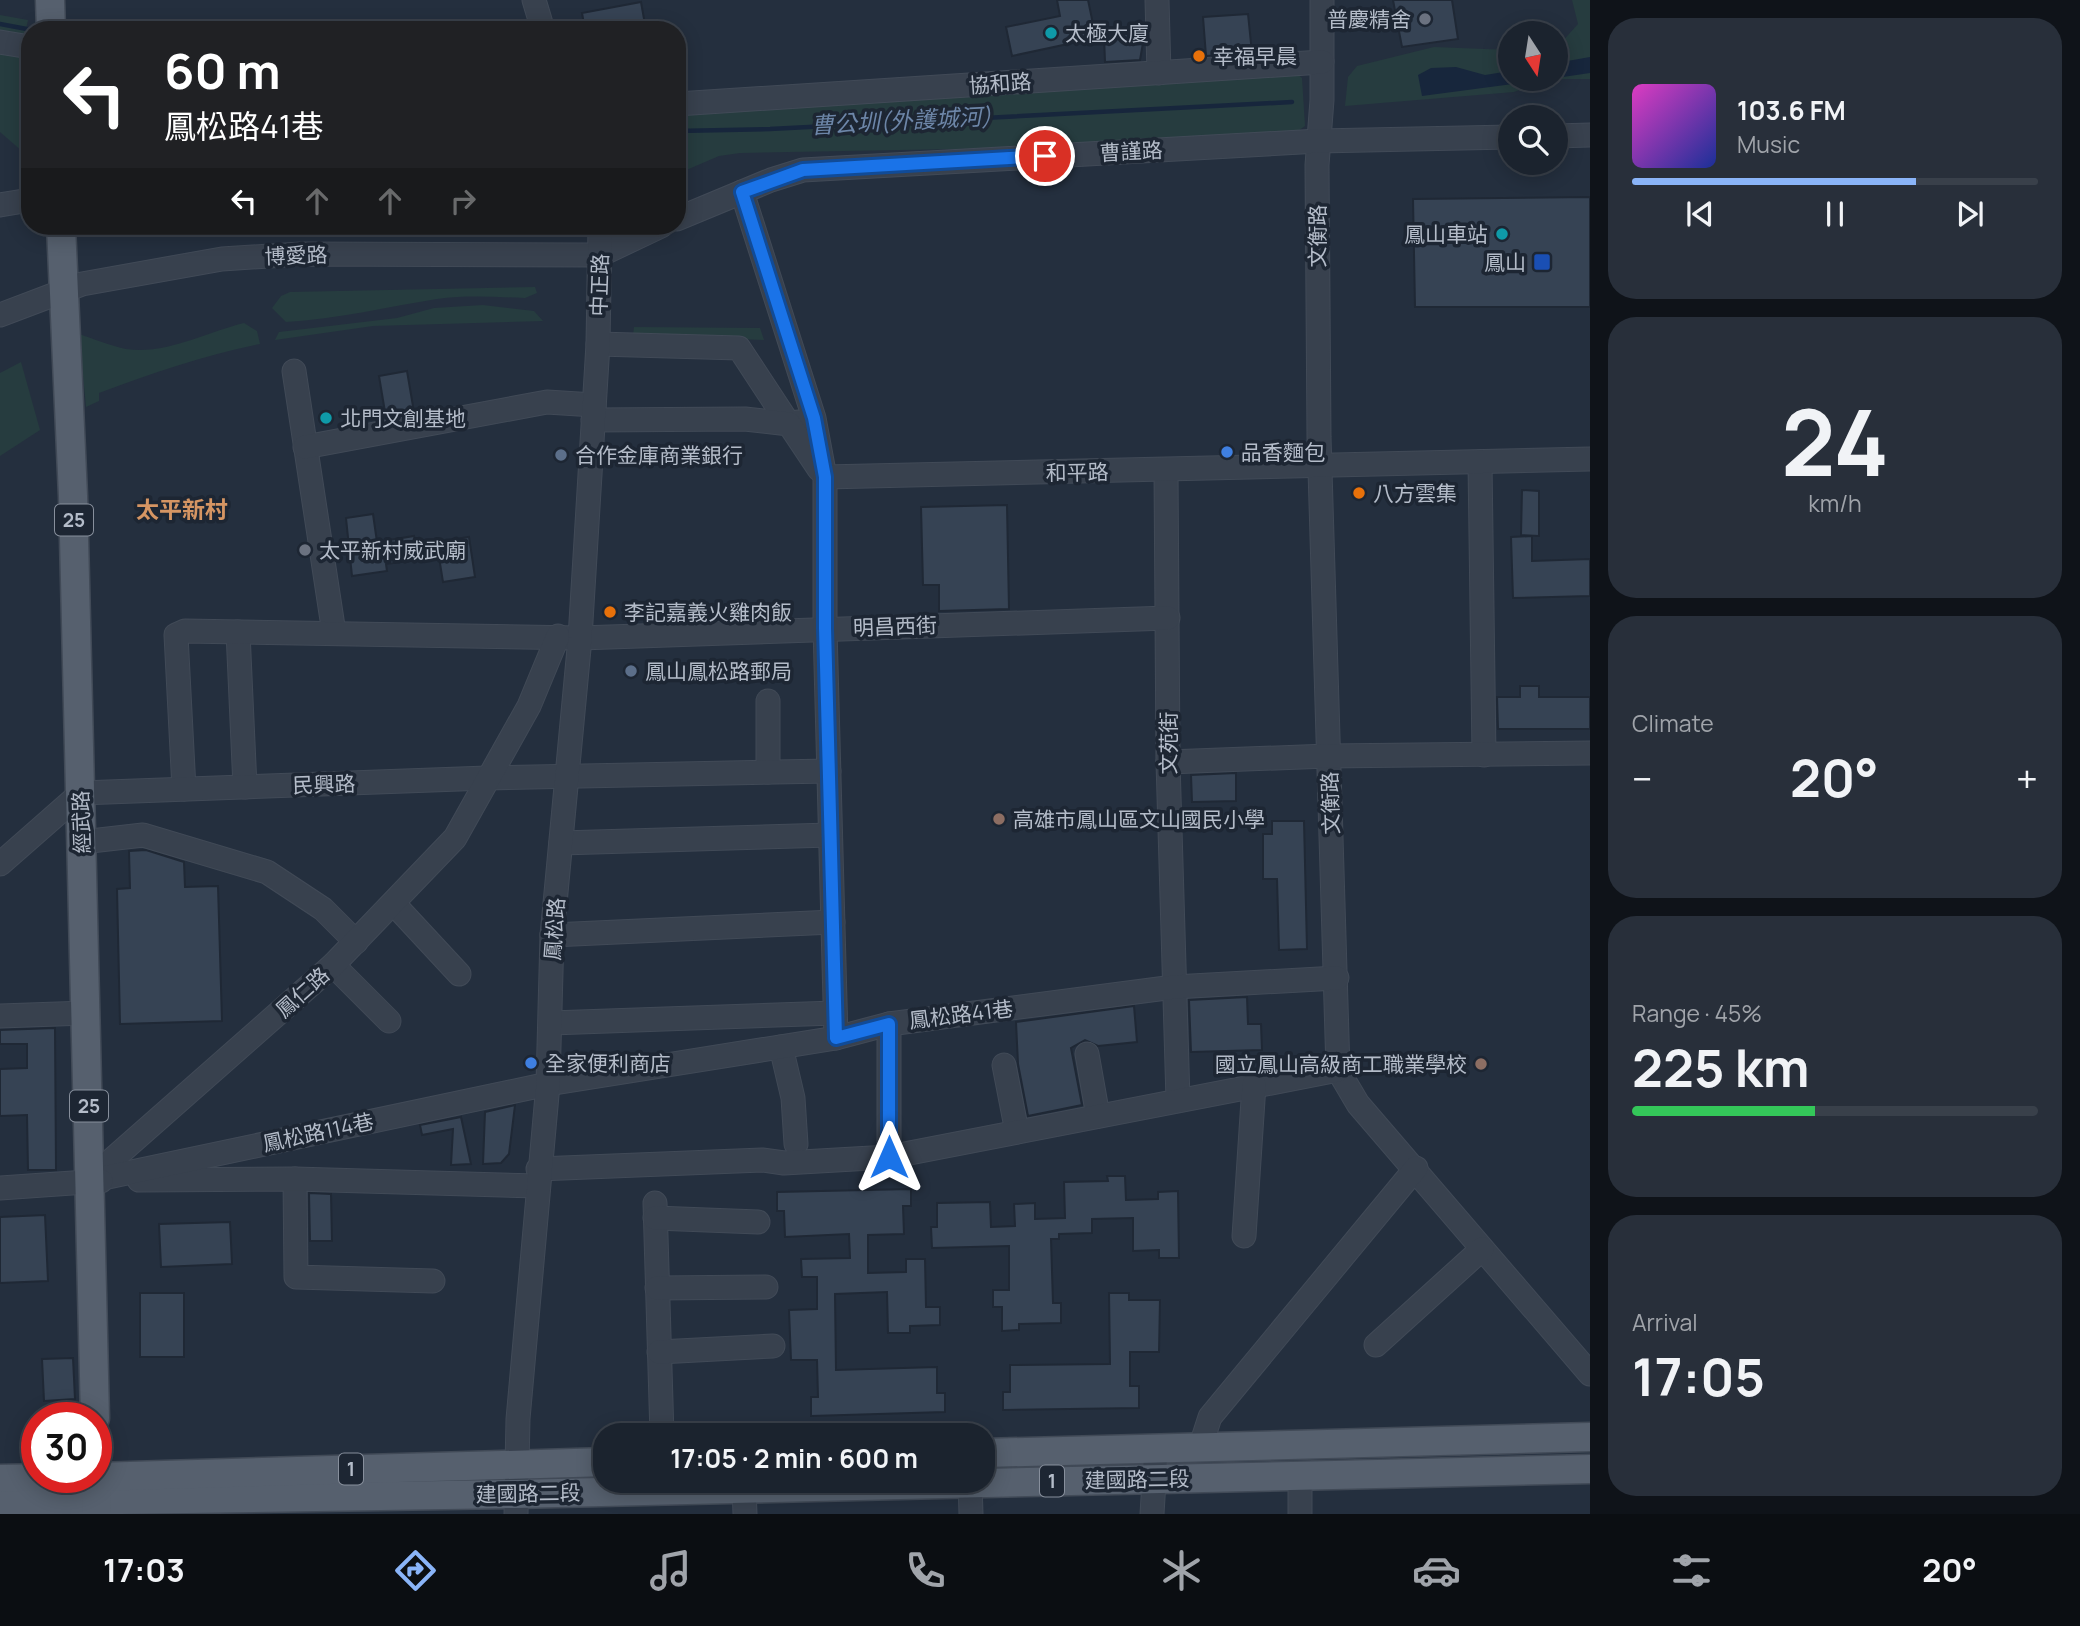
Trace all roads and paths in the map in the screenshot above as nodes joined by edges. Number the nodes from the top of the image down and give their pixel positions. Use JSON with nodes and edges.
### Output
{"nodes":[{"id":1,"x":534,"y":0,"type":"edge"},
{"id":2,"x":1157,"y":0,"type":"edge"},
{"id":3,"x":1322,"y":0,"type":"edge"},
{"id":4,"x":540,"y":21,"type":"edge"},
{"id":5,"x":0,"y":42,"type":"edge"},
{"id":6,"x":21,"y":46,"type":"edge"},
{"id":7,"x":1322,"y":62,"type":"junction"},
{"id":8,"x":1159,"y":73,"type":"junction"},
{"id":9,"x":686,"y":103,"type":"edge"},
{"id":10,"x":1590,"y":135,"type":"edge"},
{"id":11,"x":1568,"y":136,"type":"edge"},
{"id":12,"x":1498,"y":137,"type":"edge"},
{"id":13,"x":1319,"y":141,"type":"junction"},
{"id":14,"x":742,"y":192,"type":"junction"},
{"id":15,"x":21,"y":202,"type":"edge"},
{"id":16,"x":0,"y":205,"type":"edge"},
{"id":17,"x":686,"y":215,"type":"edge"},
{"id":18,"x":61,"y":235,"type":"edge"},
{"id":19,"x":600,"y":235,"type":"edge"},
{"id":20,"x":642,"y":235,"type":"edge"},
{"id":21,"x":600,"y":255,"type":"junction"},
{"id":22,"x":64,"y":289,"type":"junction"},
{"id":23,"x":0,"y":315,"type":"edge"},
{"id":24,"x":598,"y":344,"type":"junction"},
{"id":25,"x":294,"y":370,"type":"dead end"},
{"id":26,"x":594,"y":412,"type":"junction"},
{"id":27,"x":814,"y":418,"type":"junction"},
{"id":28,"x":789,"y":424,"type":"junction"},
{"id":29,"x":305,"y":447,"type":"junction"},
{"id":30,"x":1590,"y":459,"type":"edge"},
{"id":31,"x":1480,"y":462,"type":"junction"},
{"id":32,"x":1319,"y":464,"type":"junction"},
{"id":33,"x":1166,"y":470,"type":"junction"},
{"id":34,"x":825,"y":477,"type":"junction"},
{"id":35,"x":1168,"y":618,"type":"junction"},
{"id":36,"x":825,"y":628,"type":"junction"},
{"id":37,"x":238,"y":632,"type":"junction"},
{"id":38,"x":334,"y":633,"type":"junction"},
{"id":39,"x":569,"y":637,"type":"junction"},
{"id":40,"x":768,"y":701,"type":"dead end"},
{"id":41,"x":1590,"y":752,"type":"edge"},
{"id":42,"x":1484,"y":755,"type":"junction"},
{"id":43,"x":1328,"y":756,"type":"junction"},
{"id":44,"x":1168,"y":762,"type":"junction"},
{"id":45,"x":829,"y":771,"type":"junction"},
{"id":46,"x":768,"y":772,"type":"junction"},
{"id":47,"x":567,"y":776,"type":"junction"},
{"id":48,"x":487,"y":778,"type":"junction"},
{"id":49,"x":245,"y":787,"type":"junction"},
{"id":50,"x":184,"y":789,"type":"junction"},
{"id":51,"x":81,"y":793,"type":"junction"},
{"id":52,"x":830,"y":835,"type":"junction"},
{"id":53,"x":82,"y":842,"type":"junction"},
{"id":54,"x":561,"y":843,"type":"junction"},
{"id":55,"x":0,"y":864,"type":"edge"},
{"id":56,"x":394,"y":904,"type":"junction"},
{"id":57,"x":833,"y":922,"type":"junction"},
{"id":58,"x":552,"y":935,"type":"junction"},
{"id":59,"x":356,"y":942,"type":"junction"},
{"id":60,"x":333,"y":965,"type":"junction"},
{"id":61,"x":459,"y":974,"type":"dead end"},
{"id":62,"x":1336,"y":978,"type":"junction"},
{"id":63,"x":1174,"y":987,"type":"junction"},
{"id":64,"x":86,"y":1013,"type":"junction"},
{"id":65,"x":835,"y":1013,"type":"junction"},
{"id":66,"x":0,"y":1016,"type":"edge"},
{"id":67,"x":389,"y":1021,"type":"dead end"},
{"id":68,"x":551,"y":1023,"type":"junction"},
{"id":69,"x":889,"y":1024,"type":"junction"},
{"id":70,"x":836,"y":1038,"type":"junction"},
{"id":71,"x":781,"y":1047,"type":"junction"},
{"id":72,"x":1087,"y":1054,"type":"dead end"},
{"id":73,"x":1004,"y":1065,"type":"dead end"},
{"id":74,"x":1338,"y":1070,"type":"junction"},
{"id":75,"x":548,"y":1084,"type":"junction"},
{"id":76,"x":1254,"y":1085,"type":"junction"},
{"id":77,"x":1178,"y":1100,"type":"junction"},
{"id":78,"x":1098,"y":1116,"type":"junction"},
{"id":79,"x":1017,"y":1132,"type":"junction"},
{"id":80,"x":796,"y":1144,"type":"dead end"},
{"id":81,"x":889,"y":1157,"type":"junction"},
{"id":82,"x":1416,"y":1168,"type":"junction"},
{"id":83,"x":538,"y":1178,"type":"junction"},
{"id":84,"x":295,"y":1179,"type":"junction"},
{"id":85,"x":89,"y":1181,"type":"junction"},
{"id":86,"x":0,"y":1188,"type":"edge"},
{"id":87,"x":758,"y":1222,"type":"dead end"},
{"id":88,"x":1244,"y":1236,"type":"dead end"},
{"id":89,"x":1482,"y":1250,"type":"junction"},
{"id":90,"x":433,"y":1281,"type":"dead end"},
{"id":91,"x":766,"y":1287,"type":"dead end"},
{"id":92,"x":657,"y":1288,"type":"junction"},
{"id":93,"x":1376,"y":1345,"type":"dead end"},
{"id":94,"x":773,"y":1346,"type":"dead end"},
{"id":95,"x":659,"y":1352,"type":"junction"},
{"id":96,"x":1590,"y":1374,"type":"edge"},
{"id":97,"x":95,"y":1402,"type":"edge"},
{"id":98,"x":662,"y":1423,"type":"edge"},
{"id":99,"x":1590,"y":1437,"type":"edge"},
{"id":100,"x":1200,"y":1448,"type":"junction"},
{"id":101,"x":1156,"y":1449,"type":"junction"},
{"id":102,"x":995,"y":1453,"type":"edge"},
{"id":103,"x":593,"y":1462,"type":"edge"},
{"id":104,"x":516,"y":1465,"type":"junction"},
{"id":105,"x":1590,"y":1469,"type":"edge"},
{"id":106,"x":1300,"y":1476,"type":"junction"},
{"id":107,"x":0,"y":1479,"type":"edge"},
{"id":108,"x":1156,"y":1479,"type":"junction"},
{"id":109,"x":21,"y":1482,"type":"edge"},
{"id":110,"x":995,"y":1482,"type":"edge"},
{"id":111,"x":112,"y":1491,"type":"edge"},
{"id":112,"x":89,"y":1493,"type":"edge"},
{"id":113,"x":112,"y":1493,"type":"edge"},
{"id":114,"x":845,"y":1493,"type":"edge"},
{"id":115,"x":970,"y":1493,"type":"edge"},
{"id":116,"x":745,"y":1501,"type":"edge"},
{"id":117,"x":515,"y":1504,"type":"edge"},
{"id":118,"x":322,"y":1505,"type":"edge"},
{"id":119,"x":0,"y":1506,"type":"edge"},
{"id":120,"x":971,"y":1514,"type":"edge"},
{"id":121,"x":1152,"y":1514,"type":"edge"},
{"id":122,"x":1300,"y":1514,"type":"edge"}],
"edges":[{"from":1,"to":4,"type":"street"},
{"from":2,"to":8,"type":"street"},
{"from":3,"to":7,"type":"street","name":"文衡路"},
{"from":5,"to":6,"type":"street"},
{"from":7,"to":8,"type":"street","name":"協和路"},
{"from":7,"to":13,"type":"street","name":"文衡路"},
{"from":8,"to":9,"type":"street","name":"協和路"},
{"from":10,"to":11,"type":"street"},
{"from":12,"to":13,"type":"street","name":"曹謹路"},
{"from":13,"to":14,"type":"street","name":"曹謹路"},
{"from":13,"to":32,"type":"street","name":"文衡路"},
{"from":14,"to":17,"type":"street","name":"曹謹路"},
{"from":14,"to":27,"type":"street"},
{"from":15,"to":16,"type":"street"},
{"from":18,"to":22,"type":"main road","name":"經武路","number":"25"},
{"from":19,"to":21,"type":"street","name":"中正路"},
{"from":20,"to":21,"type":"street"},
{"from":21,"to":22,"type":"street","name":"博愛路"},
{"from":21,"to":24,"type":"street","name":"中正路"},
{"from":22,"to":23,"type":"street","name":"博愛路"},
{"from":22,"to":51,"type":"main road","name":"經武路","number":"25"},
{"from":24,"to":26,"type":"street","name":"鳳松路"},
{"from":24,"to":28,"type":"street"},
{"from":25,"to":29,"type":"street"},
{"from":26,"to":28,"type":"street"},
{"from":26,"to":29,"type":"street"},
{"from":26,"to":39,"type":"street","name":"鳳松路"},
{"from":27,"to":28,"type":"street"},
{"from":27,"to":34,"type":"street"},
{"from":28,"to":34,"type":"street"},
{"from":29,"to":38,"type":"street"},
{"from":30,"to":31,"type":"street","name":"和平路"},
{"from":31,"to":32,"type":"street","name":"和平路"},
{"from":31,"to":42,"type":"street"},
{"from":32,"to":33,"type":"street","name":"和平路"},
{"from":32,"to":43,"type":"street","name":"文衡路"},
{"from":33,"to":34,"type":"street","name":"和平路"},
{"from":33,"to":35,"type":"street","name":"文苑街"},
{"from":34,"to":36,"type":"street"},
{"from":35,"to":36,"type":"street","name":"明昌西街"},
{"from":35,"to":44,"type":"street","name":"文苑街"},
{"from":36,"to":39,"type":"street","name":"明昌西街"},
{"from":36,"to":45,"type":"street"},
{"from":37,"to":38,"type":"street","name":"明昌西街"},
{"from":37,"to":49,"type":"street"},
{"from":37,"to":50,"type":"street","name":"明昌西街"},
{"from":38,"to":39,"type":"street","name":"明昌西街"},
{"from":39,"to":47,"type":"street","name":"鳳松路"},
{"from":39,"to":48,"type":"street","name":"鳳仁路"},
{"from":40,"to":46,"type":"street"},
{"from":41,"to":42,"type":"street"},
{"from":42,"to":43,"type":"street"},
{"from":43,"to":44,"type":"street"},
{"from":43,"to":62,"type":"street","name":"文衡路"},
{"from":44,"to":63,"type":"street","name":"文苑街"},
{"from":45,"to":46,"type":"street","name":"民興路"},
{"from":45,"to":52,"type":"street"},
{"from":46,"to":47,"type":"street","name":"民興路"},
{"from":47,"to":48,"type":"street","name":"民興路"},
{"from":47,"to":54,"type":"street","name":"鳳松路"},
{"from":48,"to":49,"type":"street","name":"民興路"},
{"from":48,"to":56,"type":"street","name":"鳳仁路"},
{"from":49,"to":50,"type":"street","name":"民興路"},
{"from":50,"to":51,"type":"street","name":"民興路"},
{"from":51,"to":53,"type":"main road","name":"經武路","number":"25"},
{"from":51,"to":55,"type":"street"},
{"from":52,"to":54,"type":"street"},
{"from":52,"to":57,"type":"street"},
{"from":53,"to":59,"type":"street"},
{"from":53,"to":64,"type":"main road","name":"經武路","number":"25"},
{"from":54,"to":58,"type":"street","name":"鳳松路"},
{"from":56,"to":59,"type":"street","name":"鳳仁路"},
{"from":56,"to":61,"type":"street"},
{"from":57,"to":58,"type":"street"},
{"from":57,"to":65,"type":"street"},
{"from":58,"to":68,"type":"street","name":"鳳松路"},
{"from":59,"to":60,"type":"street","name":"鳳仁路"},
{"from":60,"to":67,"type":"street"},
{"from":60,"to":85,"type":"street","name":"鳳仁路"},
{"from":62,"to":63,"type":"street","name":"鳳松路41巷"},
{"from":62,"to":74,"type":"street","name":"文衡路"},
{"from":63,"to":69,"type":"street","name":"鳳松路41巷"},
{"from":63,"to":77,"type":"street","name":"文苑街"},
{"from":64,"to":66,"type":"street"},
{"from":64,"to":85,"type":"main road","name":"經武路","number":"25"},
{"from":65,"to":68,"type":"street"},
{"from":65,"to":70,"type":"street"},
{"from":68,"to":75,"type":"street","name":"鳳松路"},
{"from":69,"to":70,"type":"street","name":"鳳松路41巷"},
{"from":69,"to":81,"type":"street"},
{"from":70,"to":71,"type":"street","name":"鳳松路41巷"},
{"from":71,"to":75,"type":"street","name":"鳳松路41巷"},
{"from":71,"to":80,"type":"street"},
{"from":72,"to":78,"type":"street"},
{"from":73,"to":79,"type":"street"},
{"from":74,"to":76,"type":"street"},
{"from":74,"to":82,"type":"street","name":"文衡路"},
{"from":75,"to":83,"type":"street","name":"鳳松路"},
{"from":75,"to":85,"type":"street","name":"鳳松路114巷"},
{"from":76,"to":77,"type":"street"},
{"from":76,"to":88,"type":"street"},
{"from":77,"to":78,"type":"street"},
{"from":78,"to":79,"type":"street"},
{"from":79,"to":81,"type":"street"},
{"from":81,"to":83,"type":"street"},
{"from":82,"to":89,"type":"street","name":"文衡路"},
{"from":82,"to":100,"type":"street"},
{"from":83,"to":84,"type":"street"},
{"from":83,"to":104,"type":"street","name":"鳳松路"},
{"from":84,"to":85,"type":"street"},
{"from":84,"to":90,"type":"street"},
{"from":85,"to":86,"type":"street"},
{"from":85,"to":97,"type":"main road","name":"經武路","number":"25"},
{"from":87,"to":92,"type":"street"},
{"from":89,"to":93,"type":"street"},
{"from":89,"to":96,"type":"street","name":"文衡路"},
{"from":91,"to":92,"type":"street"},
{"from":92,"to":95,"type":"street"},
{"from":94,"to":95,"type":"street"},
{"from":95,"to":98,"type":"street"},
{"from":99,"to":100,"type":"main road","name":"建國路二段","number":"1"},
{"from":100,"to":101,"type":"main road","name":"建國路二段","number":"1"},
{"from":101,"to":102,"type":"main road","name":"建國路二段","number":"1"},
{"from":101,"to":108,"type":"street"},
{"from":103,"to":104,"type":"main road","name":"建國路二段","number":"1"},
{"from":104,"to":111,"type":"main road","name":"建國路二段","number":"1"},
{"from":104,"to":117,"type":"street","name":"鳳松路"},
{"from":105,"to":106,"type":"main road","name":"建國路二段","number":"1"},
{"from":106,"to":108,"type":"main road","name":"建國路二段","number":"1"},
{"from":106,"to":122,"type":"street"},
{"from":107,"to":109,"type":"main road","number":"1"},
{"from":108,"to":110,"type":"main road","name":"建國路二段","number":"1"},
{"from":108,"to":121,"type":"street"},
{"from":112,"to":119,"type":"main road","number":"1"},
{"from":113,"to":118,"type":"main road","name":"建國路二段","number":"1"},
{"from":114,"to":116,"type":"main road","name":"建國路二段","number":"1"},
{"from":115,"to":120,"type":"street"},
{"from":116,"to":117,"type":"main road","name":"建國路二段","number":"1"},
{"from":117,"to":118,"type":"main road","name":"建國路二段","number":"1"}]}
